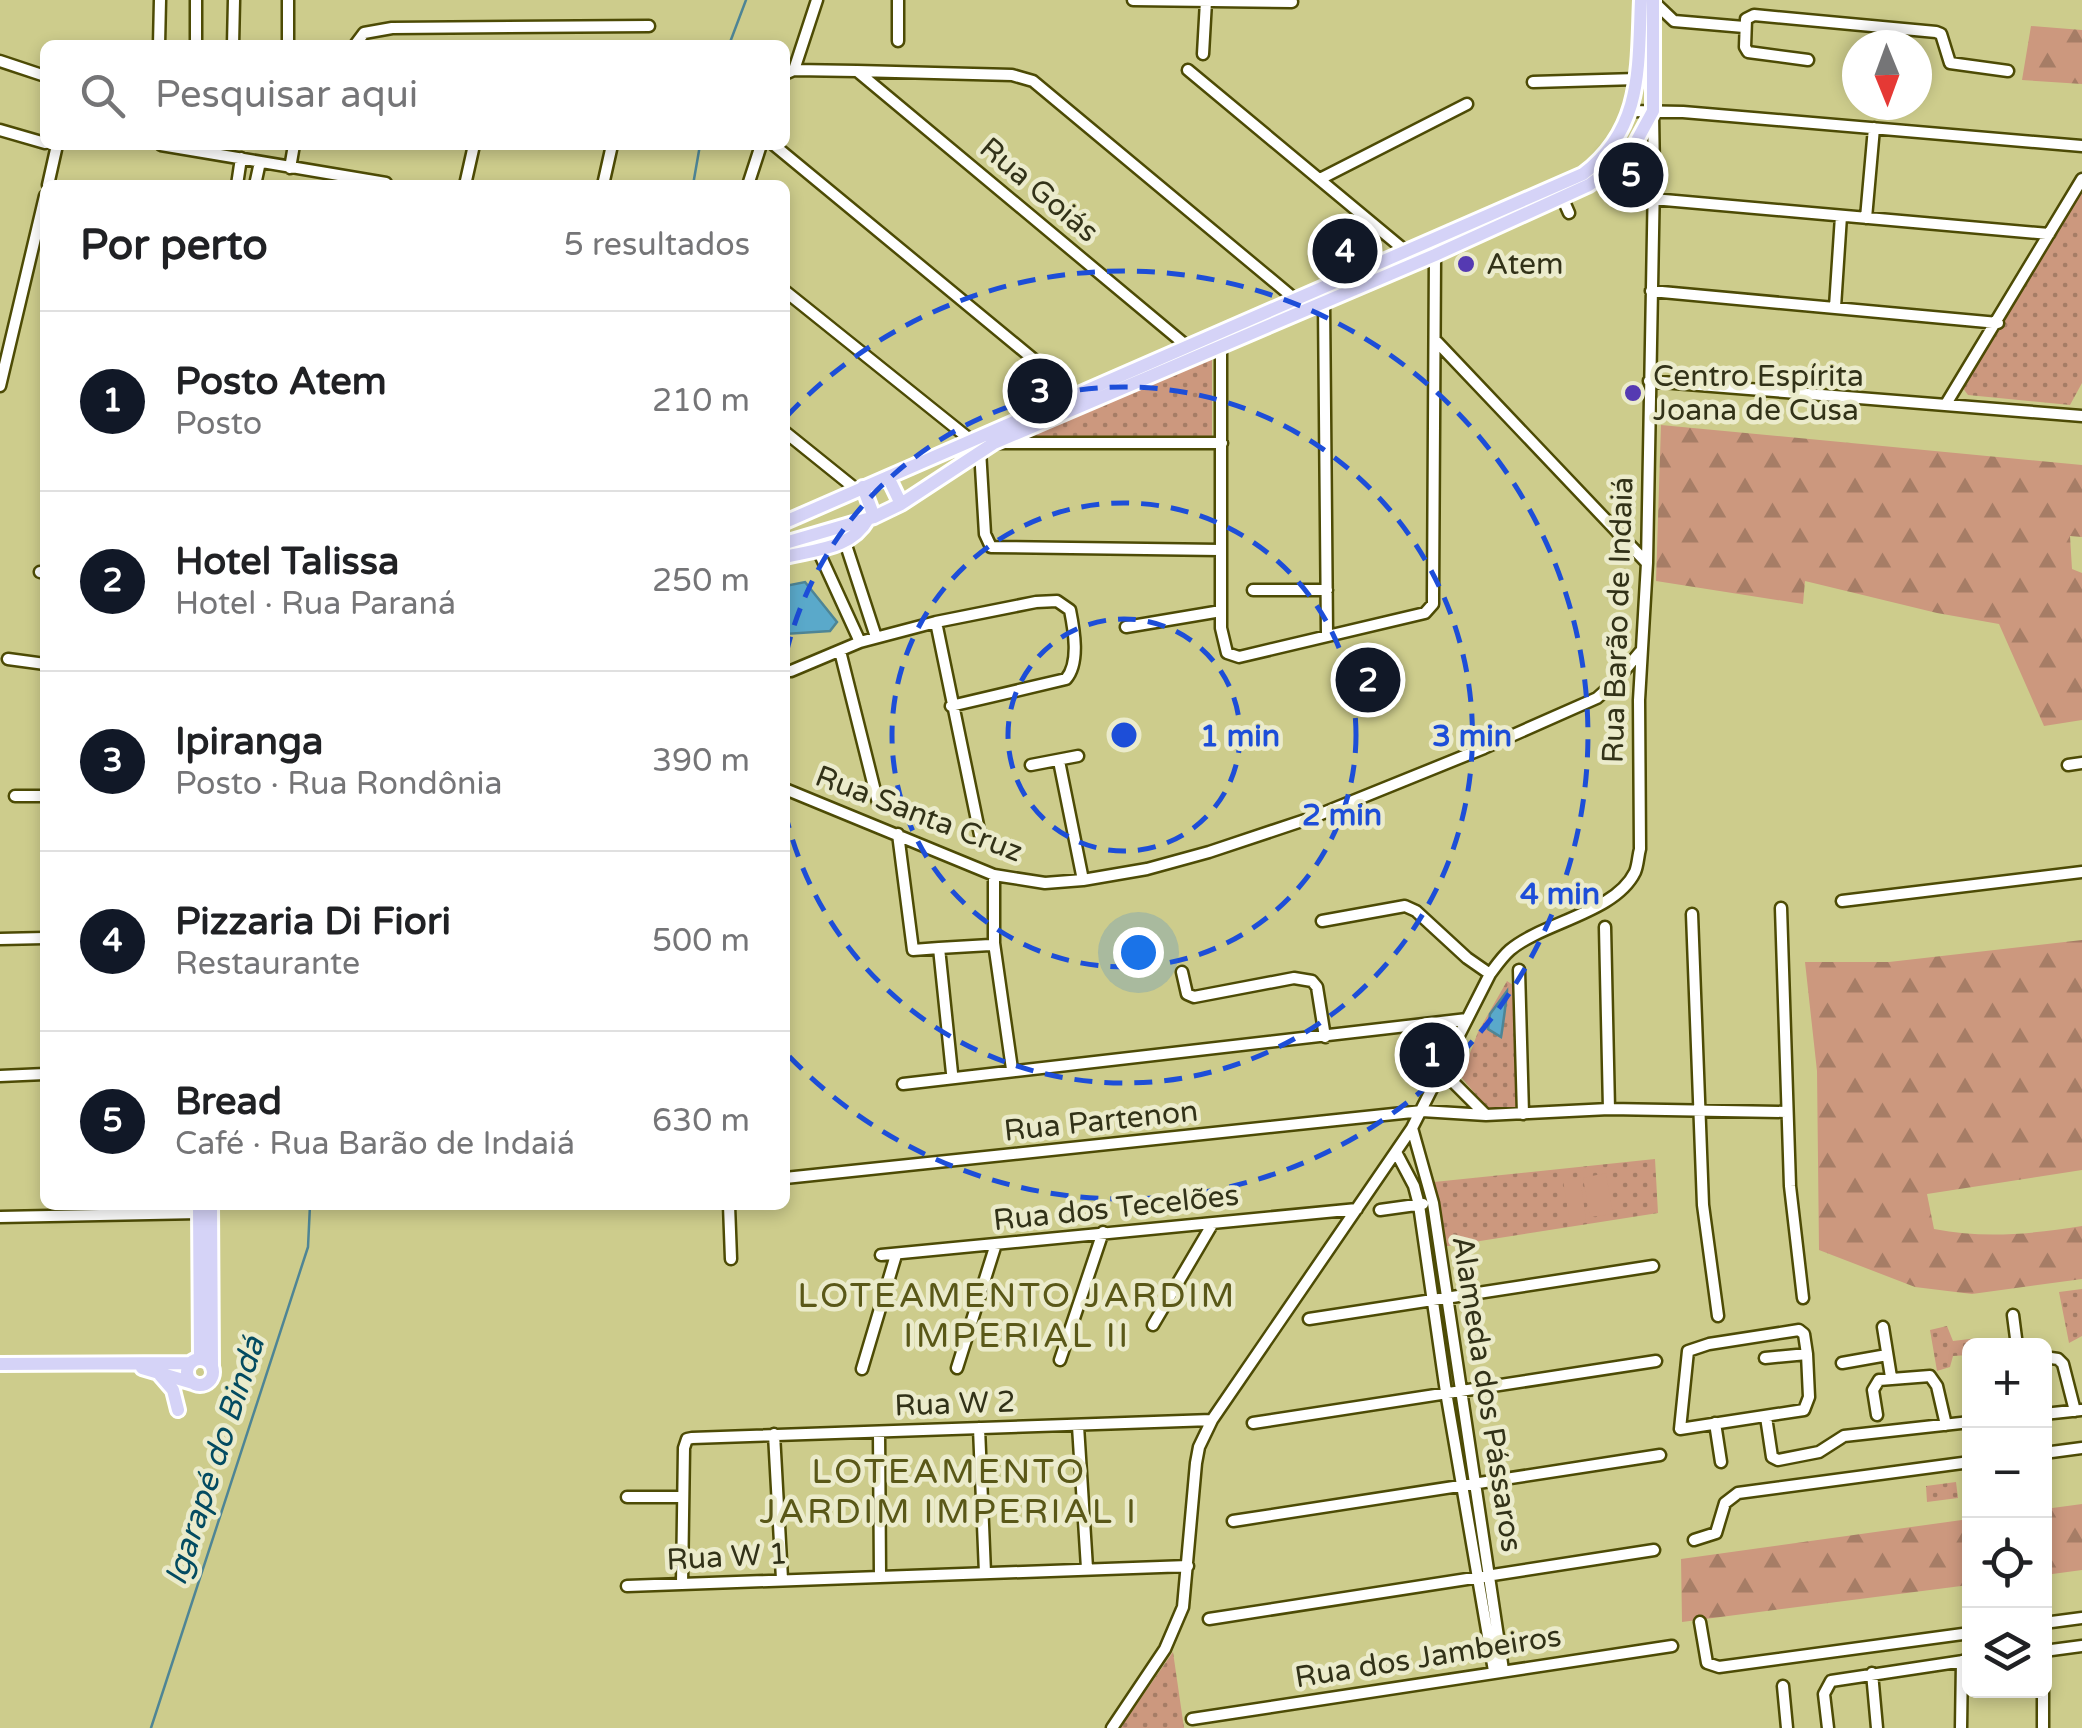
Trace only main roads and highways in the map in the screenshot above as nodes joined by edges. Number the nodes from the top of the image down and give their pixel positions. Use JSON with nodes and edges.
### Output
{"nodes":[{"id":1,"x":1641,"y":0,"type":"edge"},
{"id":2,"x":1653,"y":0,"type":"edge"},
{"id":3,"x":1646,"y":172,"type":"road end"},
{"id":4,"x":1589,"y":185,"type":"junction"},
{"id":5,"x":982,"y":445,"type":"junction"},
{"id":6,"x":888,"y":477,"type":"junction"},
{"id":7,"x":860,"y":488,"type":"junction"},
{"id":8,"x":901,"y":504,"type":"junction"},
{"id":9,"x":871,"y":518,"type":"junction"},
{"id":10,"x":790,"y":520,"type":"edge"},
{"id":11,"x":790,"y":542,"type":"edge"},
{"id":12,"x":790,"y":556,"type":"edge"},
{"id":13,"x":203,"y":1210,"type":"edge"},
{"id":14,"x":201,"y":1363,"type":"junction"},
{"id":15,"x":0,"y":1364,"type":"edge"},
{"id":16,"x":130,"y":1364,"type":"junction"},
{"id":17,"x":158,"y":1373,"type":"junction"},
{"id":18,"x":193,"y":1383,"type":"junction"},
{"id":19,"x":178,"y":1410,"type":"dead end"}],
"edges":[{"from":1,"to":5,"type":"main road"},
{"from":2,"to":4,"type":"main road"},
{"from":3,"to":4,"type":"main road"},
{"from":4,"to":5,"type":"main road"},
{"from":5,"to":6,"type":"main road"},
{"from":5,"to":8,"type":"main road"},
{"from":6,"to":7,"type":"main road"},
{"from":6,"to":8,"type":"main road"},
{"from":7,"to":9,"type":"main road"},
{"from":7,"to":10,"type":"main road"},
{"from":8,"to":9,"type":"main road"},
{"from":9,"to":11,"type":"main road"},
{"from":9,"to":12,"type":"main road"},
{"from":13,"to":14,"type":"main road"},
{"from":14,"to":16,"type":"main road"},
{"from":14,"to":18,"type":"main road"},
{"from":14,"to":18,"type":"main road"},
{"from":15,"to":16,"type":"main road"},
{"from":16,"to":17,"type":"main road"},
{"from":17,"to":18,"type":"main road"},
{"from":17,"to":19,"type":"main road"}]}
